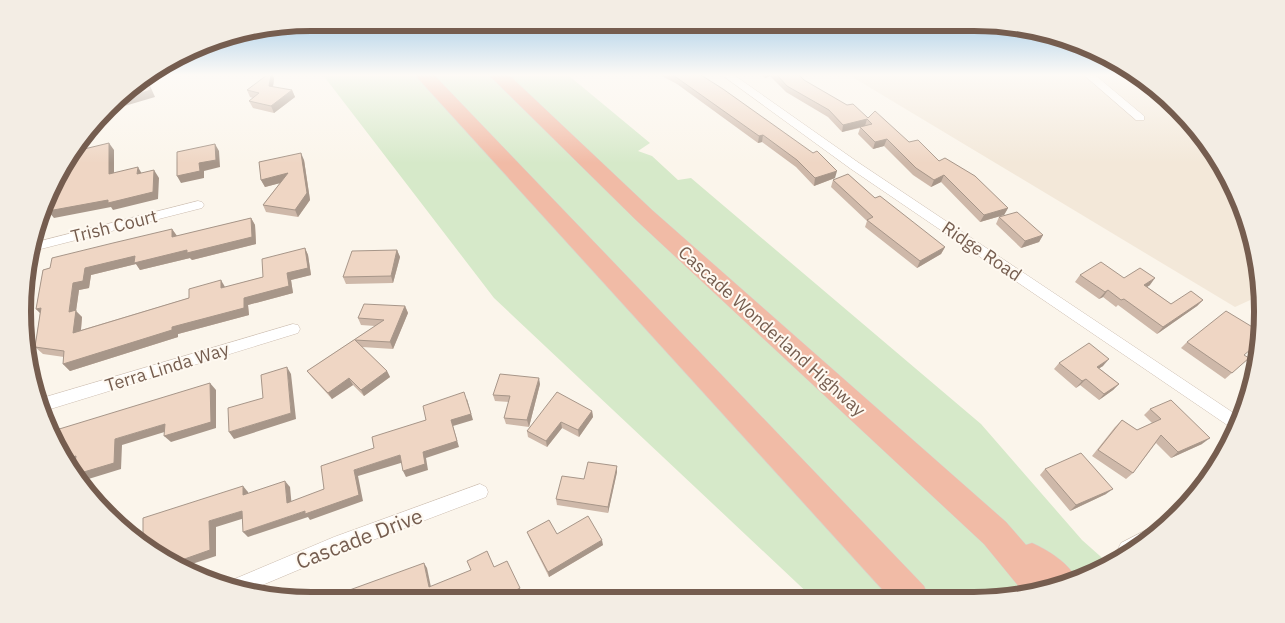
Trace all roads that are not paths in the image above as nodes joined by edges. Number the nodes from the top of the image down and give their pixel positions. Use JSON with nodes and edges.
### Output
{"nodes":[{"id":1,"x":451,"y":104,"type":"edge"},
{"id":2,"x":528,"y":104,"type":"edge"},
{"id":3,"x":768,"y":104,"type":"edge"},
{"id":4,"x":1123,"y":104,"type":"edge"},
{"id":5,"x":1140,"y":118,"type":"dead end"},
{"id":6,"x":198,"y":205,"type":"dead end"},
{"id":7,"x":39,"y":246,"type":"edge"},
{"id":8,"x":293,"y":329,"type":"dead end"},
{"id":9,"x":47,"y":404,"type":"edge"},
{"id":10,"x":1232,"y":420,"type":"edge"},
{"id":11,"x":480,"y":492,"type":"dead end"},
{"id":12,"x":995,"y":533,"type":"junction"},
{"id":13,"x":1057,"y":579,"type":"edge"},
{"id":14,"x":245,"y":583,"type":"edge"},
{"id":15,"x":1038,"y":584,"type":"edge"},
{"id":16,"x":906,"y":592,"type":"edge"}],
"edges":[{"from":1,"to":16,"type":"highway"},
{"from":2,"to":12,"type":"highway","name":"Cascade Wonderland Highway"},
{"from":3,"to":10,"type":"street","name":"Ridge Road"},
{"from":4,"to":5,"type":"street"},
{"from":6,"to":7,"type":"street","name":"Trish Court"},
{"from":8,"to":9,"type":"street","name":"Terra Linda Way"},
{"from":11,"to":14,"type":"street","name":"Cascade Drive"},
{"from":12,"to":13,"type":"highway"},
{"from":12,"to":15,"type":"highway","name":"Cascade Wonderland Highway"}]}
